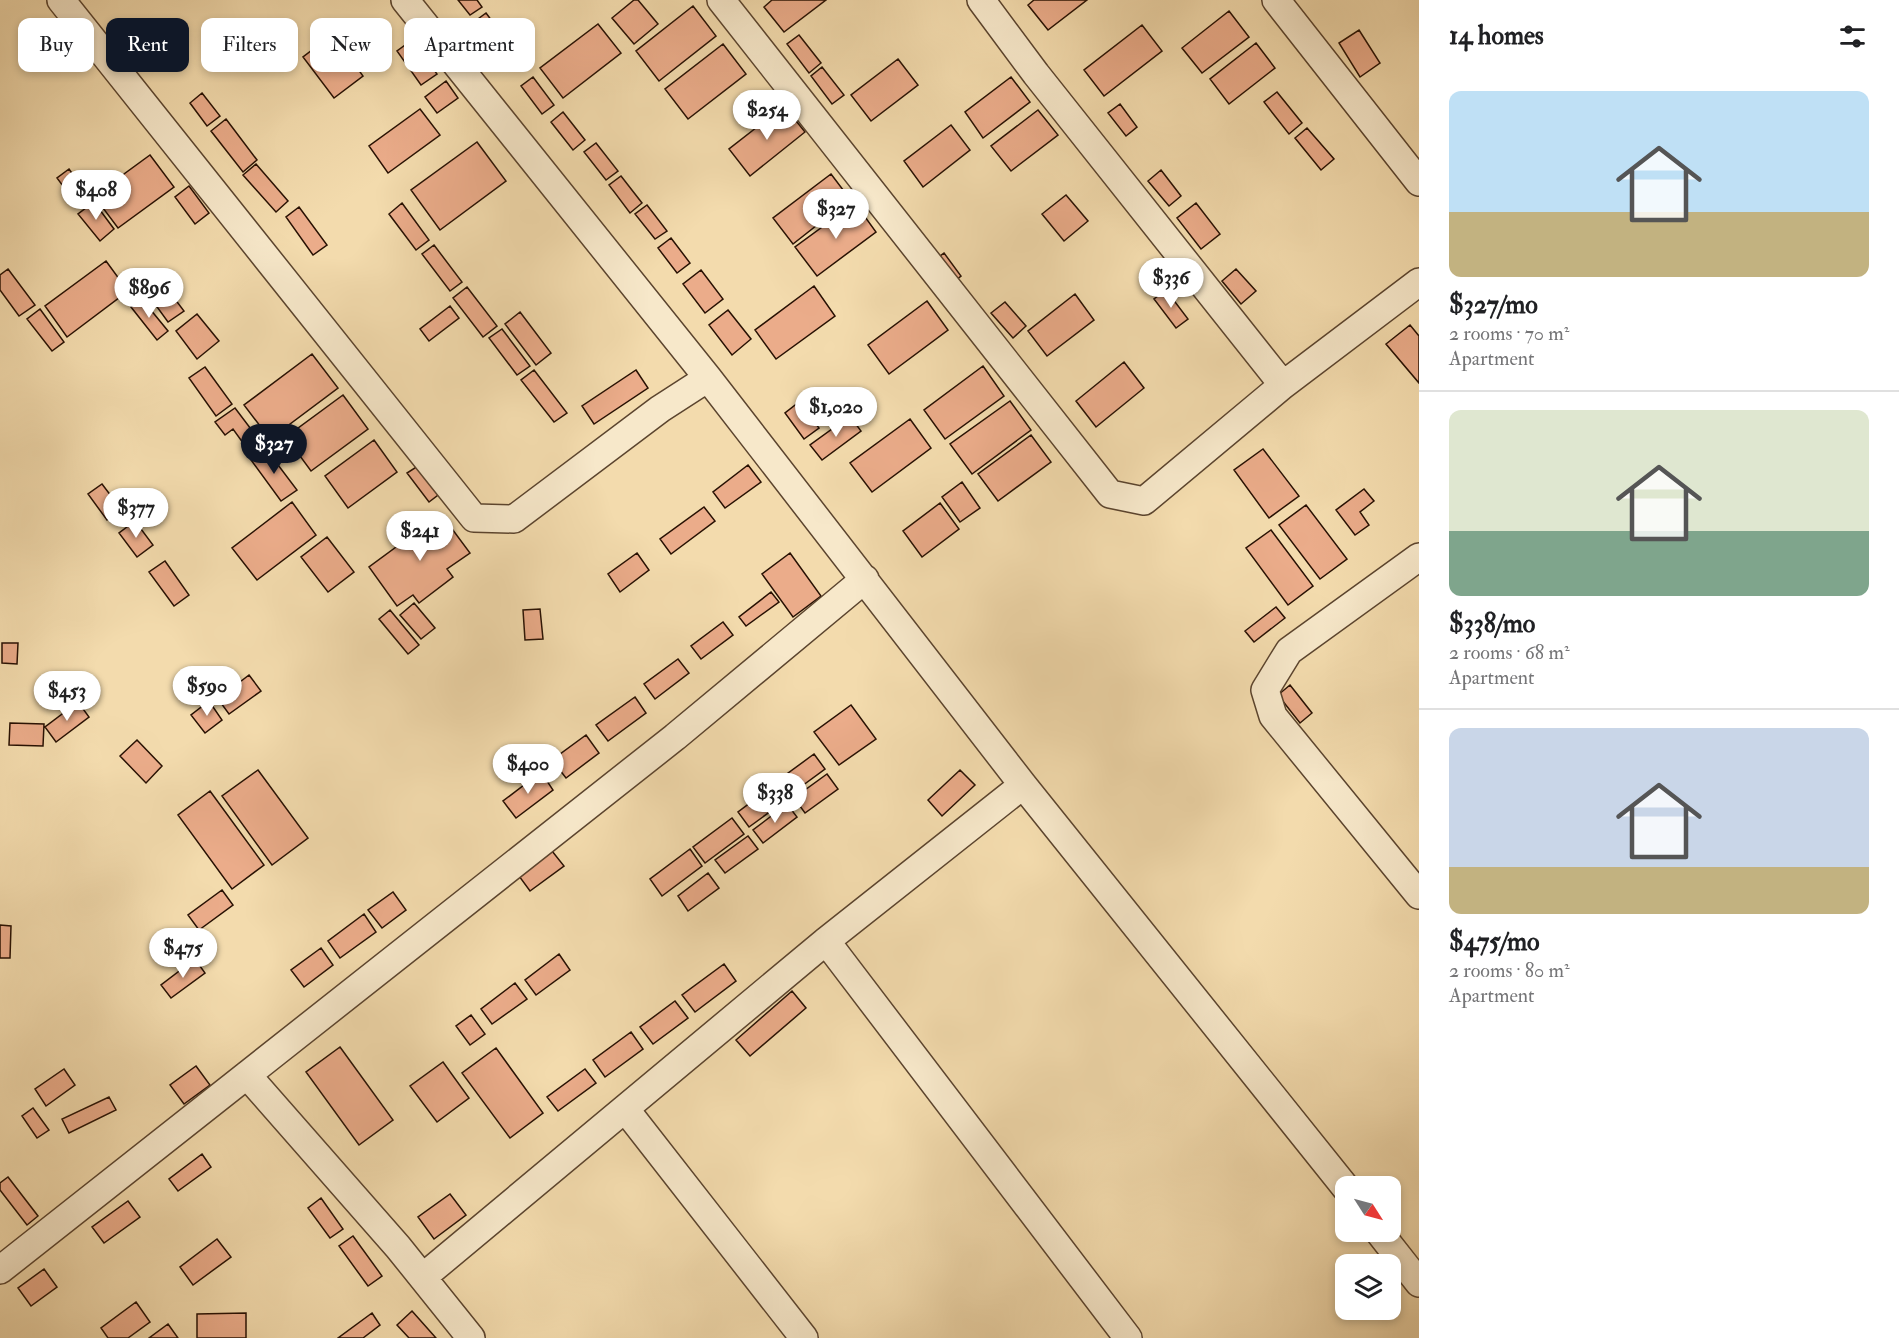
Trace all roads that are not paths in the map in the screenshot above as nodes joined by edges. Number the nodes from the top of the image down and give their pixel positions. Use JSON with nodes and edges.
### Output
{"nodes":[{"id":1,"x":61,"y":0,"type":"edge"},
{"id":2,"x":405,"y":0,"type":"edge"},
{"id":3,"x":721,"y":0,"type":"edge"},
{"id":4,"x":981,"y":0,"type":"edge"},
{"id":5,"x":1276,"y":0,"type":"edge"},
{"id":6,"x":1419,"y":182,"type":"edge"},
{"id":7,"x":1419,"y":282,"type":"edge"},
{"id":8,"x":708,"y":378,"type":"junction"},
{"id":9,"x":1283,"y":385,"type":"junction"},
{"id":10,"x":1416,"y":565,"type":"edge"},
{"id":11,"x":865,"y":579,"type":"junction"},
{"id":12,"x":1023,"y":785,"type":"junction"},
{"id":13,"x":1419,"y":895,"type":"edge"},
{"id":14,"x":826,"y":941,"type":"junction"},
{"id":15,"x":247,"y":1075,"type":"junction"},
{"id":16,"x":626,"y":1110,"type":"junction"},
{"id":17,"x":1336,"y":1176,"type":"edge"},
{"id":18,"x":1387,"y":1242,"type":"edge"},
{"id":19,"x":0,"y":1270,"type":"edge"},
{"id":20,"x":423,"y":1277,"type":"junction"},
{"id":21,"x":1419,"y":1283,"type":"edge"},
{"id":22,"x":471,"y":1338,"type":"edge"},
{"id":23,"x":804,"y":1338,"type":"edge"},
{"id":24,"x":1128,"y":1338,"type":"edge"}],
"edges":[{"from":1,"to":8,"type":"street"},
{"from":2,"to":8,"type":"street"},
{"from":3,"to":9,"type":"street"},
{"from":4,"to":9,"type":"street"},
{"from":5,"to":6,"type":"street"},
{"from":7,"to":9,"type":"street"},
{"from":8,"to":11,"type":"street"},
{"from":10,"to":13,"type":"street"},
{"from":11,"to":12,"type":"street"},
{"from":11,"to":15,"type":"street"},
{"from":12,"to":14,"type":"street"},
{"from":12,"to":17,"type":"street"},
{"from":14,"to":16,"type":"street"},
{"from":14,"to":24,"type":"street"},
{"from":15,"to":19,"type":"street"},
{"from":15,"to":20,"type":"street"},
{"from":16,"to":20,"type":"street"},
{"from":16,"to":23,"type":"street"},
{"from":18,"to":21,"type":"street"},
{"from":20,"to":22,"type":"street"}]}
